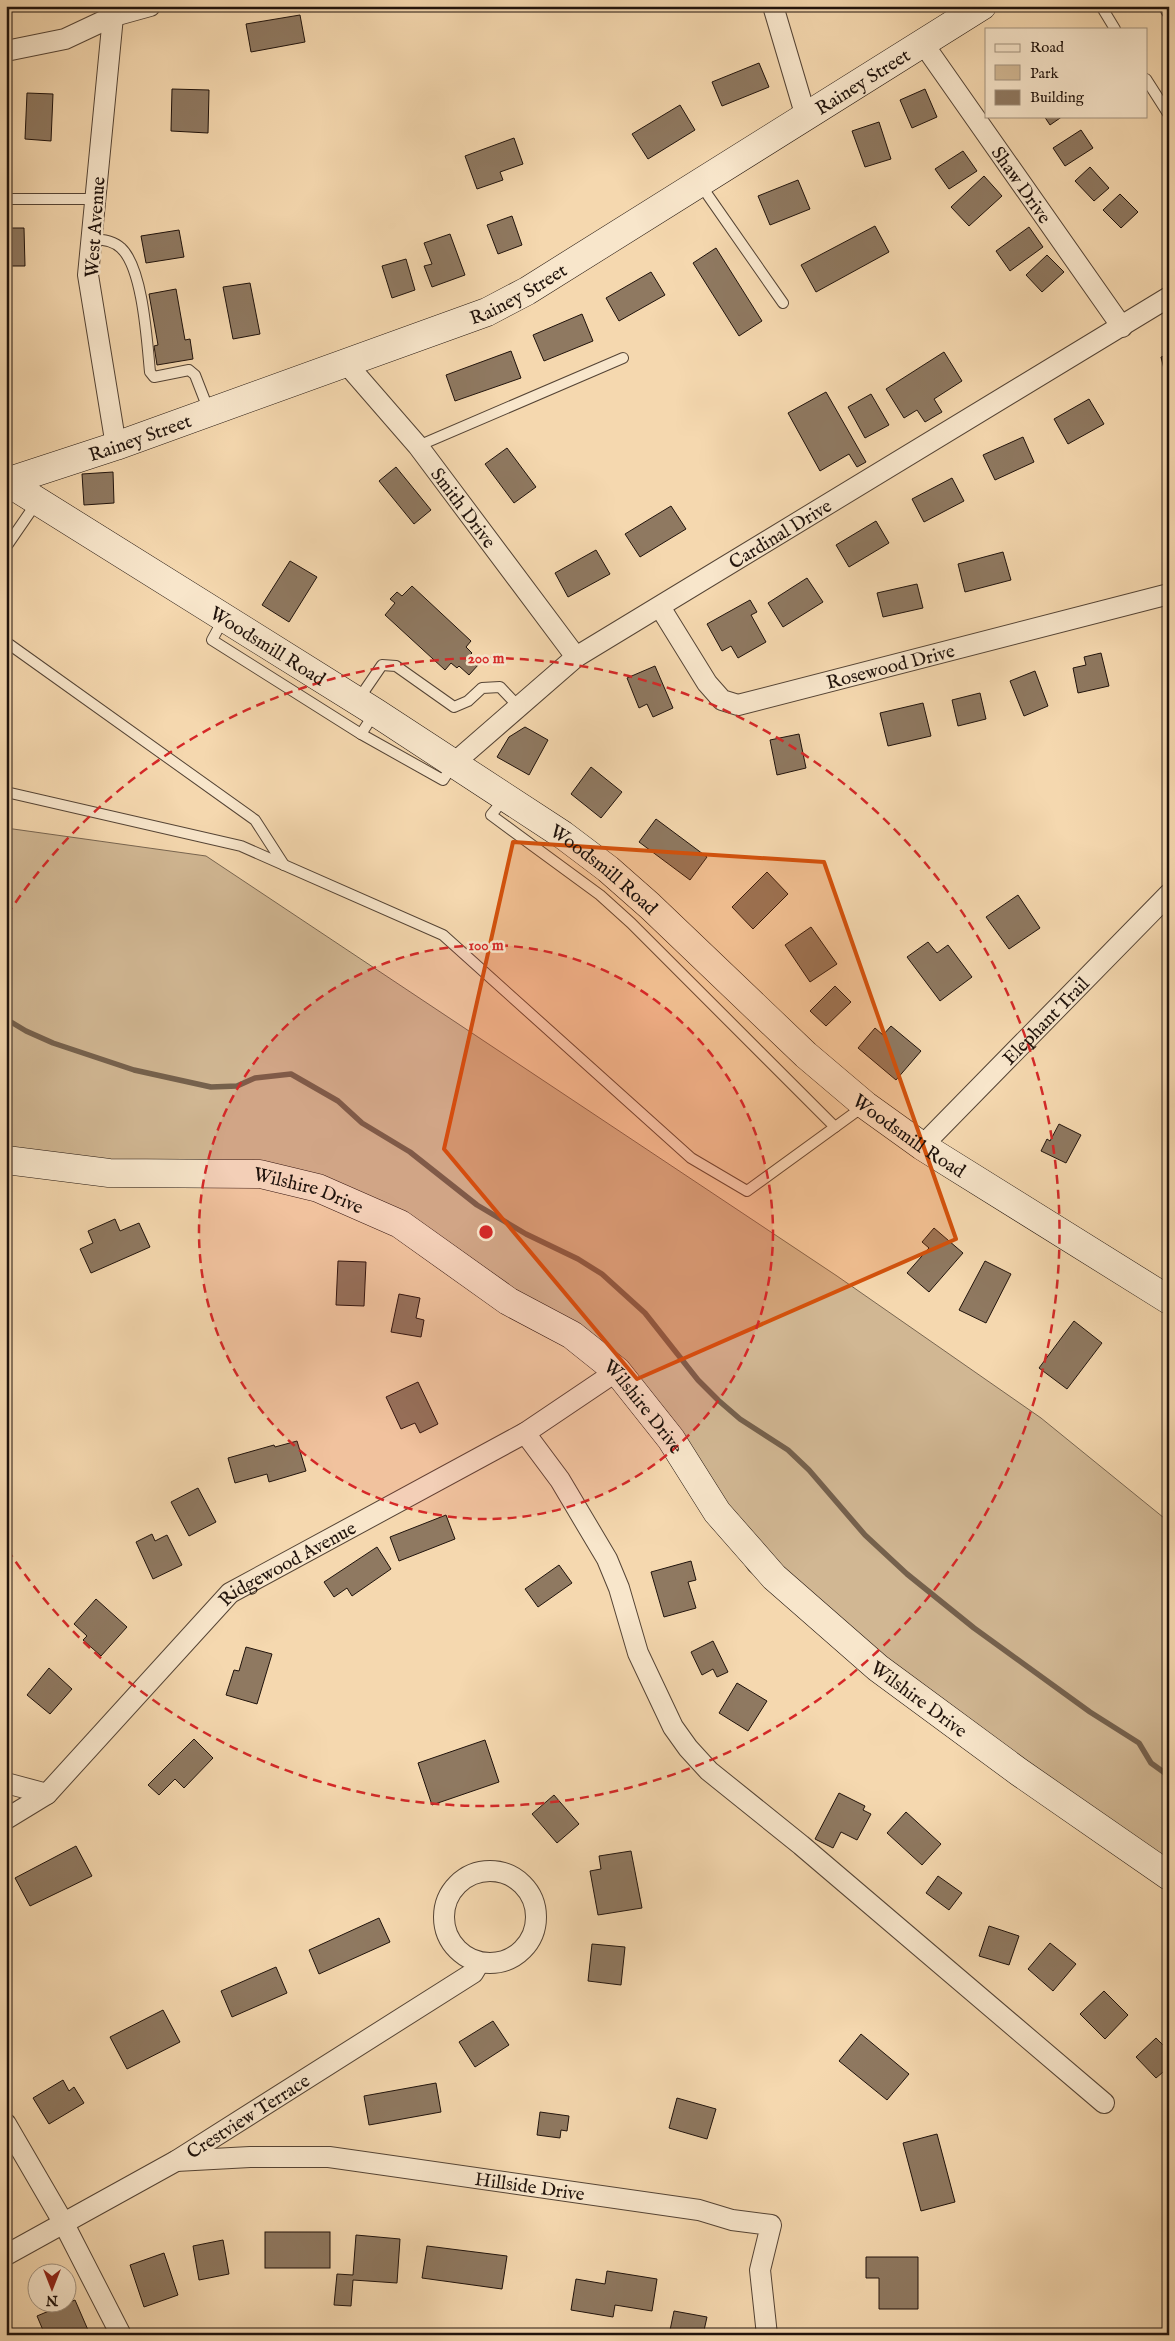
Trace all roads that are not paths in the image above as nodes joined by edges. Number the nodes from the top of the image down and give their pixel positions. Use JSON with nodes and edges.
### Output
{"nodes":[{"id":1,"x":150,"y":6,"type":"edge"},
{"id":2,"x":772,"y":6,"type":"edge"},
{"id":3,"x":982,"y":6,"type":"edge"},
{"id":4,"x":1101,"y":6,"type":"edge"},
{"id":5,"x":1163,"y":6,"type":"edge"},
{"id":6,"x":114,"y":11,"type":"edge"},
{"id":7,"x":1169,"y":15,"type":"edge"},
{"id":8,"x":1114,"y":28,"type":"edge"},
{"id":9,"x":922,"y":42,"type":"junction"},
{"id":10,"x":6,"y":51,"type":"edge"},
{"id":11,"x":1148,"y":82,"type":"edge"},
{"id":12,"x":1169,"y":116,"type":"edge"},
{"id":13,"x":806,"y":117,"type":"junction"},
{"id":14,"x":699,"y":183,"type":"junction"},
{"id":15,"x":6,"y":199,"type":"edge"},
{"id":16,"x":96,"y":199,"type":"junction"},
{"id":17,"x":91,"y":238,"type":"junction"},
{"id":18,"x":1169,"y":297,"type":"edge"},
{"id":19,"x":783,"y":303,"type":"dead end"},
{"id":20,"x":1122,"y":327,"type":"junction"},
{"id":21,"x":623,"y":358,"type":"dead end"},
{"id":22,"x":345,"y":362,"type":"junction"},
{"id":23,"x":210,"y":412,"type":"junction"},
{"id":24,"x":116,"y":446,"type":"junction"},
{"id":25,"x":418,"y":446,"type":"junction"},
{"id":26,"x":7,"y":482,"type":"edge"},
{"id":27,"x":38,"y":501,"type":"junction"},
{"id":28,"x":6,"y":547,"type":"edge"},
{"id":29,"x":1169,"y":594,"type":"edge"},
{"id":30,"x":660,"y":607,"type":"junction"},
{"id":31,"x":6,"y":642,"type":"edge"},
{"id":32,"x":576,"y":657,"type":"junction"},
{"id":33,"x":519,"y":707,"type":"junction"},
{"id":34,"x":365,"y":716,"type":"junction"},
{"id":35,"x":454,"y":763,"type":"junction"},
{"id":36,"x":6,"y":792,"type":"edge"},
{"id":37,"x":284,"y":865,"type":"junction"},
{"id":38,"x":1169,"y":894,"type":"edge"},
{"id":39,"x":640,"y":915,"type":"junction"},
{"id":40,"x":865,"y":1105,"type":"junction"},
{"id":41,"x":835,"y":1127,"type":"junction"},
{"id":42,"x":922,"y":1146,"type":"junction"},
{"id":43,"x":6,"y":1160,"type":"edge"},
{"id":44,"x":1169,"y":1300,"type":"edge"},
{"id":45,"x":616,"y":1371,"type":"junction"},
{"id":46,"x":525,"y":1433,"type":"junction"},
{"id":47,"x":6,"y":1783,"type":"edge"},
{"id":48,"x":47,"y":1794,"type":"junction"},
{"id":49,"x":6,"y":1819,"type":"edge"},
{"id":50,"x":1169,"y":1876,"type":"edge"},
{"id":51,"x":479,"y":1962,"type":"junction"},
{"id":52,"x":1104,"y":2103,"type":"dead end"},
{"id":53,"x":6,"y":2124,"type":"edge"},
{"id":54,"x":176,"y":2161,"type":"junction"},
{"id":55,"x":63,"y":2222,"type":"junction"},
{"id":56,"x":6,"y":2255,"type":"edge"},
{"id":57,"x":121,"y":2335,"type":"edge"},
{"id":58,"x":767,"y":2335,"type":"edge"}],
"edges":[{"from":1,"to":6,"type":"street"},
{"from":2,"to":13,"type":"street"},
{"from":3,"to":9,"type":"street","name":"Rainey Street"},
{"from":4,"to":8,"type":"lane"},
{"from":5,"to":7,"type":"lane"},
{"from":6,"to":10,"type":"street"},
{"from":6,"to":16,"type":"street","name":"West Avenue"},
{"from":9,"to":13,"type":"street","name":"Rainey Street"},
{"from":9,"to":20,"type":"street","name":"Shaw Drive"},
{"from":11,"to":12,"type":"lane"},
{"from":13,"to":14,"type":"street","name":"Rainey Street"},
{"from":14,"to":19,"type":"lane"},
{"from":14,"to":22,"type":"street","name":"Rainey Street"},
{"from":15,"to":16,"type":"lane"},
{"from":16,"to":17,"type":"street","name":"West Avenue"},
{"from":17,"to":23,"type":"lane"},
{"from":17,"to":24,"type":"street","name":"West Avenue"},
{"from":18,"to":20,"type":"street","name":"Cardinal Drive"},
{"from":20,"to":30,"type":"street","name":"Cardinal Drive"},
{"from":21,"to":25,"type":"lane"},
{"from":22,"to":23,"type":"street","name":"Rainey Street"},
{"from":22,"to":25,"type":"street","name":"Smith Drive"},
{"from":23,"to":24,"type":"street","name":"Rainey Street"},
{"from":24,"to":26,"type":"street","name":"Rainey Street"},
{"from":25,"to":32,"type":"street","name":"Smith Drive"},
{"from":26,"to":27,"type":"street","name":"Woodsmill Road"},
{"from":27,"to":28,"type":"lane"},
{"from":27,"to":34,"type":"street","name":"Woodsmill Road"},
{"from":29,"to":30,"type":"street","name":"Rosewood Drive"},
{"from":30,"to":32,"type":"street","name":"Cardinal Drive"},
{"from":31,"to":37,"type":"lane"},
{"from":32,"to":33,"type":"street","name":"Cardinal Drive"},
{"from":33,"to":34,"type":"lane"},
{"from":33,"to":35,"type":"street","name":"Cardinal Drive"},
{"from":34,"to":35,"type":"street","name":"Woodsmill Road"},
{"from":35,"to":39,"type":"street","name":"Woodsmill Road"},
{"from":36,"to":37,"type":"lane"},
{"from":37,"to":41,"type":"lane"},
{"from":38,"to":42,"type":"street","name":"Elephant Trail"},
{"from":39,"to":40,"type":"street","name":"Woodsmill Road"},
{"from":39,"to":41,"type":"lane"},
{"from":40,"to":41,"type":"lane"},
{"from":40,"to":42,"type":"street","name":"Woodsmill Road"},
{"from":42,"to":44,"type":"street","name":"Woodsmill Road"},
{"from":43,"to":45,"type":"street","name":"Wilshire Drive"},
{"from":45,"to":46,"type":"street","name":"Ridgewood Avenue"},
{"from":45,"to":50,"type":"street","name":"Wilshire Drive"},
{"from":46,"to":48,"type":"street","name":"Ridgewood Avenue"},
{"from":46,"to":52,"type":"street"},
{"from":47,"to":48,"type":"street"},
{"from":48,"to":49,"type":"street","name":"Ridgewood Avenue"},
{"from":51,"to":51,"type":"street"},
{"from":51,"to":54,"type":"street","name":"Crestview Terrace"},
{"from":53,"to":55,"type":"street"},
{"from":54,"to":55,"type":"street","name":"Crestview Terrace"},
{"from":54,"to":58,"type":"street","name":"Hillside Drive"},
{"from":55,"to":56,"type":"street","name":"Crestview Terrace"},
{"from":55,"to":57,"type":"street"}]}
